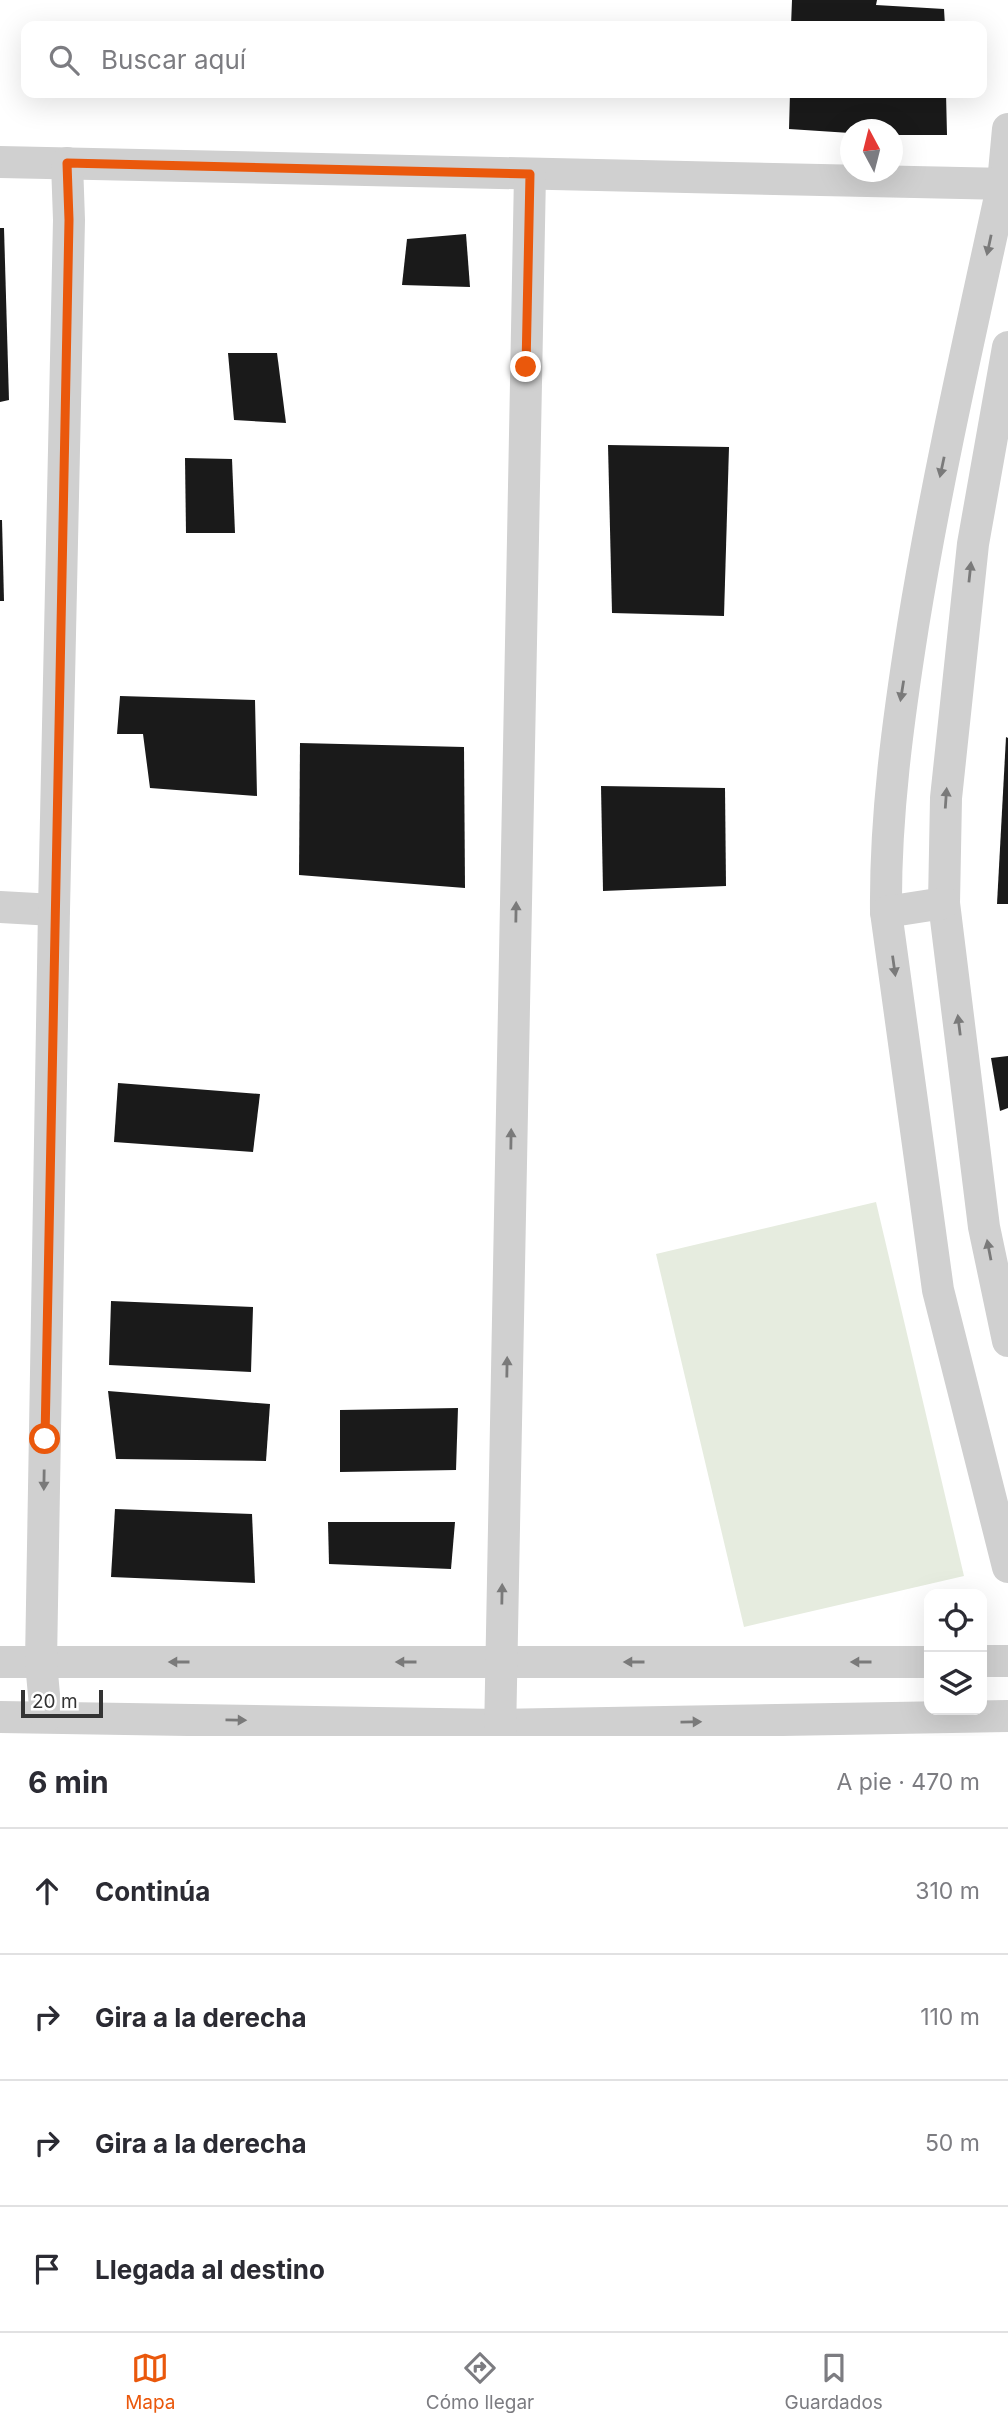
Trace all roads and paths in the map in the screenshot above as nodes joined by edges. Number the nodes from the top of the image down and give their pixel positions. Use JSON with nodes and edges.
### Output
{"nodes":[{"id":1,"x":1008,"y":129,"type":"edge"},
{"id":2,"x":0,"y":162,"type":"edge"},
{"id":3,"x":67,"y":163,"type":"junction"},
{"id":4,"x":530,"y":174,"type":"junction"},
{"id":5,"x":1005,"y":183,"type":"edge"},
{"id":6,"x":1008,"y":347,"type":"edge"},
{"id":7,"x":944,"y":903,"type":"junction"},
{"id":8,"x":0,"y":906,"type":"edge"},
{"id":9,"x":54,"y":910,"type":"junction"},
{"id":10,"x":886,"y":912,"type":"junction"},
{"id":11,"x":1008,"y":1341,"type":"edge"},
{"id":12,"x":1008,"y":1567,"type":"edge"},
{"id":13,"x":987,"y":1661,"type":"edge"},
{"id":14,"x":1008,"y":1661,"type":"edge"},
{"id":15,"x":0,"y":1662,"type":"edge"},
{"id":16,"x":41,"y":1662,"type":"junction"},
{"id":17,"x":501,"y":1662,"type":"junction"},
{"id":18,"x":924,"y":1662,"type":"edge"},
{"id":19,"x":1008,"y":1716,"type":"edge"},
{"id":20,"x":0,"y":1717,"type":"edge"},
{"id":21,"x":46,"y":1717,"type":"junction"},
{"id":22,"x":500,"y":1730,"type":"edge"}],
"edges":[{"from":1,"to":5,"type":"street"},
{"from":2,"to":3,"type":"street"},
{"from":3,"to":4,"type":"street"},
{"from":3,"to":9,"type":"street"},
{"from":4,"to":5,"type":"street"},
{"from":17,"to":4,"type":"street","one_way":true},
{"from":5,"to":10,"type":"street","one_way":true},
{"from":7,"to":6,"type":"street","one_way":true},
{"from":7,"to":10,"type":"street"},
{"from":11,"to":7,"type":"street","one_way":true},
{"from":8,"to":9,"type":"street"},
{"from":9,"to":16,"type":"street","one_way":true},
{"from":10,"to":12,"type":"street","one_way":true},
{"from":13,"to":14,"type":"street"},
{"from":15,"to":16,"type":"street"},
{"from":17,"to":16,"type":"street","one_way":true},
{"from":16,"to":21,"type":"street"},
{"from":18,"to":17,"type":"street","one_way":true},
{"from":17,"to":22,"type":"street"},
{"from":22,"to":19,"type":"street","one_way":true},
{"from":20,"to":21,"type":"street"},
{"from":21,"to":22,"type":"street","one_way":true}]}
